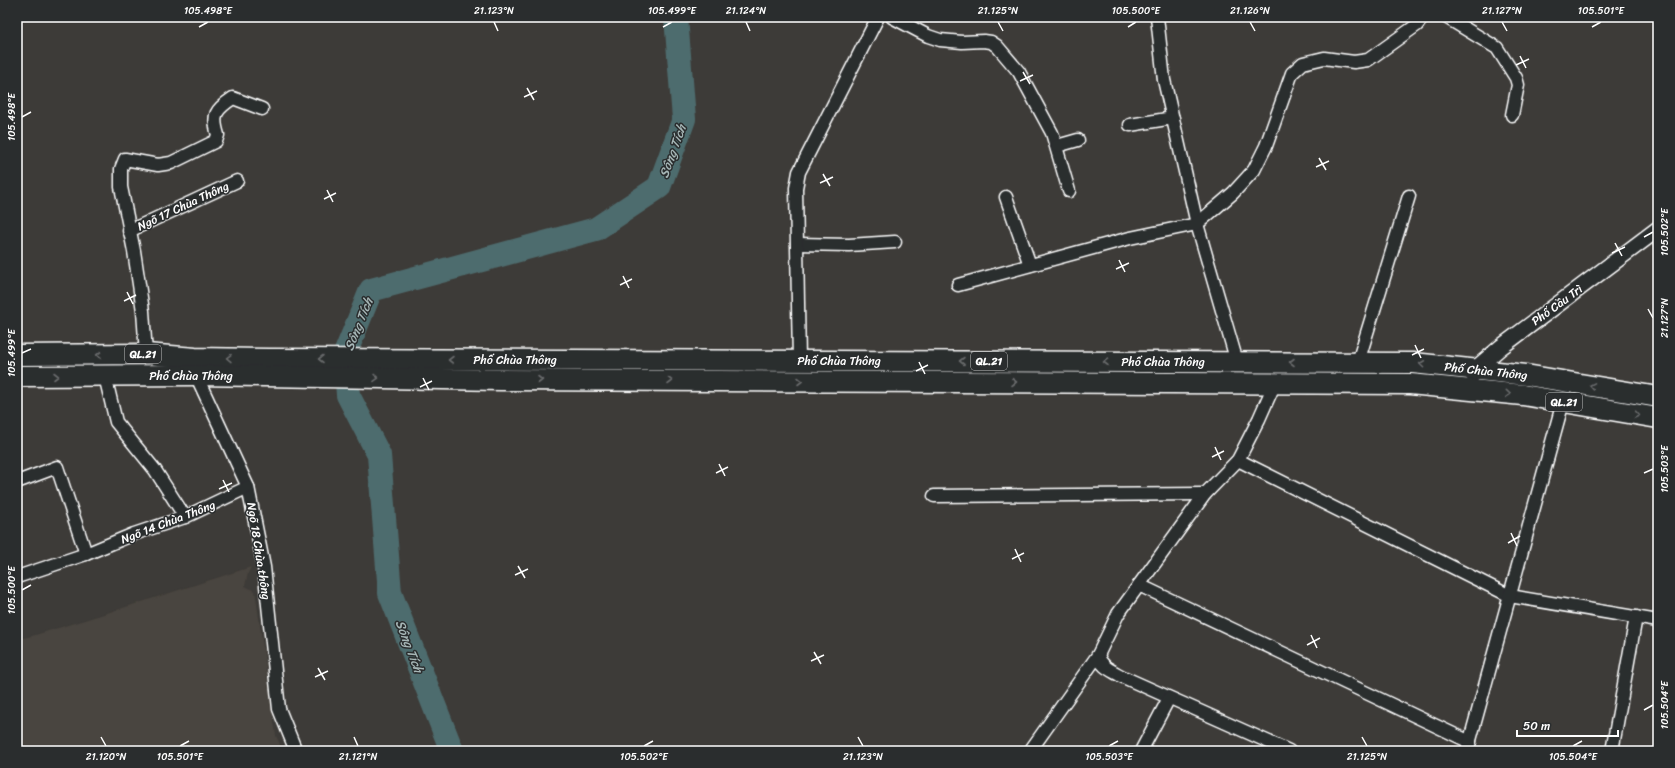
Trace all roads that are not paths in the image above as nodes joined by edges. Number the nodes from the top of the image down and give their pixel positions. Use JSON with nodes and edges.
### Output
{"nodes":[{"id":1,"x":878,"y":17,"type":"edge"},
{"id":2,"x":892,"y":17,"type":"edge"},
{"id":3,"x":1157,"y":17,"type":"edge"},
{"id":4,"x":1423,"y":17,"type":"edge"},
{"id":5,"x":1446,"y":17,"type":"edge"},
{"id":6,"x":262,"y":109,"type":"dead end"},
{"id":7,"x":1512,"y":115,"type":"dead end"},
{"id":8,"x":1173,"y":118,"type":"junction"},
{"id":9,"x":1130,"y":125,"type":"dead end"},
{"id":10,"x":1078,"y":140,"type":"dead end"},
{"id":11,"x":1057,"y":146,"type":"junction"},
{"id":12,"x":238,"y":181,"type":"dead end"},
{"id":13,"x":1069,"y":191,"type":"dead end"},
{"id":14,"x":1409,"y":196,"type":"dead end"},
{"id":15,"x":1006,"y":197,"type":"dead end"},
{"id":16,"x":1197,"y":224,"type":"junction"},
{"id":17,"x":1658,"y":229,"type":"edge"},
{"id":18,"x":130,"y":231,"type":"junction"},
{"id":19,"x":895,"y":242,"type":"dead end"},
{"id":20,"x":797,"y":244,"type":"junction"},
{"id":21,"x":1030,"y":265,"type":"junction"},
{"id":22,"x":958,"y":285,"type":"dead end"},
{"id":23,"x":146,"y":354,"type":"junction"},
{"id":24,"x":17,"y":355,"type":"edge"},
{"id":25,"x":799,"y":361,"type":"junction"},
{"id":26,"x":1237,"y":362,"type":"junction"},
{"id":27,"x":1358,"y":362,"type":"junction"},
{"id":28,"x":196,"y":367,"type":"junction"},
{"id":29,"x":268,"y":368,"type":"junction"},
{"id":30,"x":1474,"y":370,"type":"junction"},
{"id":31,"x":17,"y":376,"type":"edge"},
{"id":32,"x":105,"y":376,"type":"junction"},
{"id":33,"x":1275,"y":383,"type":"junction"},
{"id":34,"x":1470,"y":390,"type":"junction"},
{"id":35,"x":1658,"y":397,"type":"edge"},
{"id":36,"x":1563,"y":402,"type":"junction"},
{"id":37,"x":1658,"y":418,"type":"edge"},
{"id":38,"x":1238,"y":460,"type":"junction"},
{"id":39,"x":17,"y":482,"type":"edge"},
{"id":40,"x":248,"y":487,"type":"junction"},
{"id":41,"x":1205,"y":494,"type":"junction"},
{"id":42,"x":934,"y":496,"type":"dead end"},
{"id":43,"x":185,"y":517,"type":"junction"},
{"id":44,"x":86,"y":554,"type":"junction"},
{"id":45,"x":18,"y":575,"type":"edge"},
{"id":46,"x":1139,"y":585,"type":"junction"},
{"id":47,"x":1510,"y":596,"type":"junction"},
{"id":48,"x":1636,"y":617,"type":"junction"},
{"id":49,"x":1658,"y":621,"type":"edge"},
{"id":50,"x":1098,"y":655,"type":"junction"},
{"id":51,"x":1169,"y":698,"type":"junction"},
{"id":52,"x":1469,"y":746,"type":"edge"},
{"id":53,"x":296,"y":751,"type":"edge"},
{"id":54,"x":1030,"y":751,"type":"edge"},
{"id":55,"x":1141,"y":751,"type":"edge"},
{"id":56,"x":1289,"y":751,"type":"edge"},
{"id":57,"x":1612,"y":751,"type":"edge"}],
"edges":[{"from":1,"to":20,"type":"street"},
{"from":2,"to":11,"type":"street"},
{"from":3,"to":8,"type":"street"},
{"from":4,"to":16,"type":"street"},
{"from":5,"to":7,"type":"street"},
{"from":6,"to":18,"type":"street","name":"Ngõ 17 Chùa Thông"},
{"from":8,"to":9,"type":"street"},
{"from":8,"to":16,"type":"street"},
{"from":10,"to":11,"type":"street"},
{"from":11,"to":13,"type":"street"},
{"from":12,"to":18,"type":"street","name":"Ngõ 17 Chùa Thông"},
{"from":14,"to":27,"type":"street"},
{"from":15,"to":21,"type":"street"},
{"from":16,"to":21,"type":"street"},
{"from":16,"to":26,"type":"street"},
{"from":17,"to":30,"type":"street","name":"Phố Cầu Trì"},
{"from":18,"to":23,"type":"street","name":"Ngõ 17 Chùa Thông"},
{"from":19,"to":20,"type":"street"},
{"from":20,"to":25,"type":"street"},
{"from":21,"to":22,"type":"street"},
{"from":23,"to":24,"type":"highway","name":"Phố Chùa Thông","number":"QL.21","one_way":true},
{"from":23,"to":28,"type":"highway","name":"Phố Chùa Thông","number":"QL.21"},
{"from":26,"to":25,"type":"highway","name":"Phố Chùa Thông","number":"QL.21","one_way":true},
{"from":25,"to":29,"type":"highway","name":"Phố Chùa Thông","number":"QL.21","one_way":true},
{"from":27,"to":26,"type":"highway","name":"Phố Chùa Thông","number":"QL.21","one_way":true},
{"from":30,"to":27,"type":"highway","name":"Phố Chùa Thông","number":"QL.21","one_way":true},
{"from":28,"to":29,"type":"highway","name":"Phố Chùa Thông","number":"QL.21"},
{"from":28,"to":32,"type":"highway","name":"Phố Chùa Thông","number":"QL.21"},
{"from":28,"to":40,"type":"street","name":"Ngõ 18 Chùa thông"},
{"from":29,"to":33,"type":"highway","name":"Phố Chùa Thông","number":"QL.21","one_way":true},
{"from":30,"to":34,"type":"street"},
{"from":35,"to":30,"type":"highway","name":"Phố Chùa Thông","number":"QL.21","one_way":true},
{"from":31,"to":32,"type":"highway","name":"Phố Chùa Thông","number":"QL.21","one_way":true},
{"from":32,"to":43,"type":"street"},
{"from":33,"to":34,"type":"highway","name":"Phố Chùa Thông","number":"QL.21"},
{"from":33,"to":38,"type":"street"},
{"from":34,"to":36,"type":"highway","name":"Phố Chùa Thông","number":"QL.21","one_way":true},
{"from":36,"to":37,"type":"highway","name":"Phố Chùa Thông","number":"QL.21","one_way":true},
{"from":36,"to":47,"type":"street"},
{"from":38,"to":41,"type":"street"},
{"from":38,"to":47,"type":"street"},
{"from":39,"to":44,"type":"street"},
{"from":40,"to":43,"type":"street","name":"Ngõ 14 Chùa Thông"},
{"from":40,"to":53,"type":"street","name":"Ngõ 18 Chùa thông"},
{"from":41,"to":42,"type":"street"},
{"from":41,"to":46,"type":"street"},
{"from":43,"to":44,"type":"street","name":"Ngõ 14 Chùa Thông"},
{"from":44,"to":45,"type":"street","name":"Ngõ 14 Chùa Thông"},
{"from":46,"to":50,"type":"street"},
{"from":46,"to":52,"type":"street"},
{"from":47,"to":48,"type":"street"},
{"from":47,"to":52,"type":"street"},
{"from":48,"to":49,"type":"street"},
{"from":48,"to":57,"type":"street"},
{"from":50,"to":51,"type":"street"},
{"from":50,"to":54,"type":"street"},
{"from":51,"to":55,"type":"street"},
{"from":51,"to":56,"type":"street"}]}
